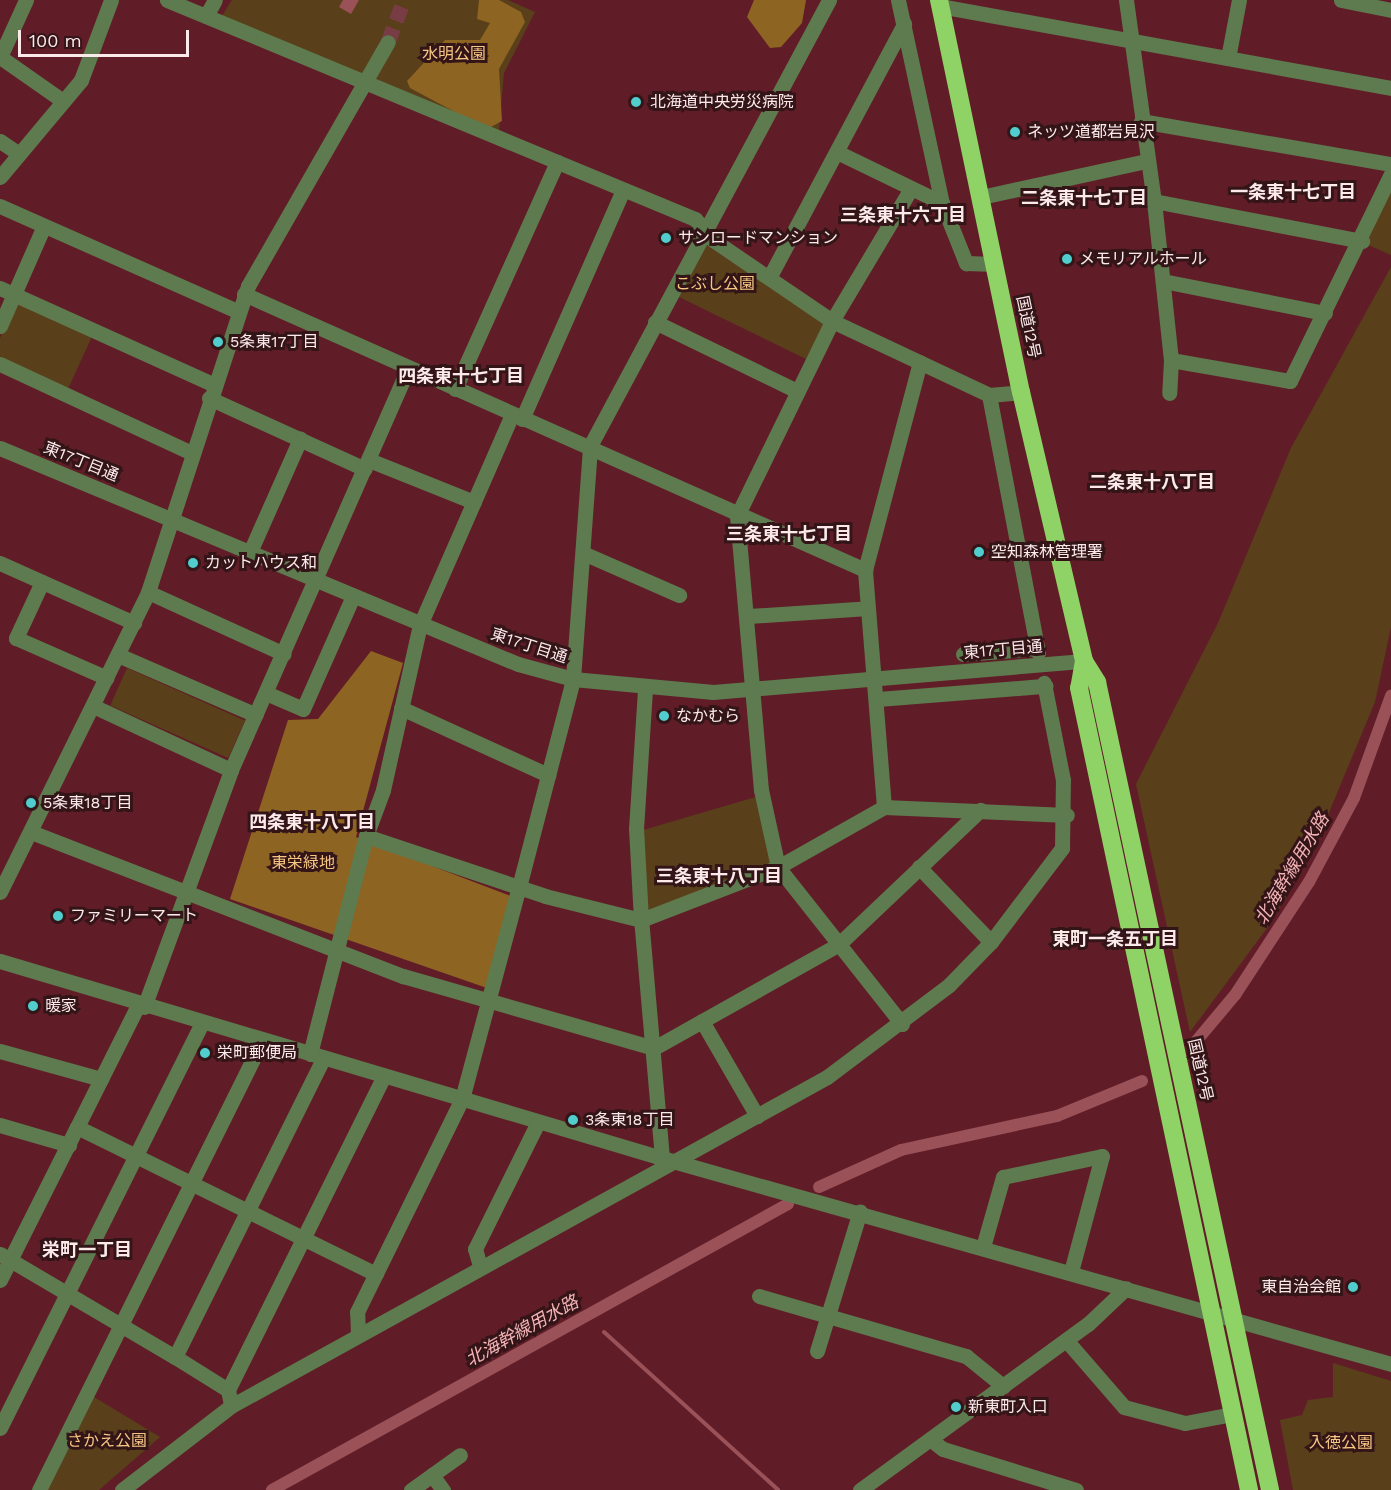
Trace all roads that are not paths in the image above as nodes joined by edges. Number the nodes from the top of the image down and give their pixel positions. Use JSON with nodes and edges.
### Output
{"nodes":[{"id":1,"x":26,"y":0,"type":"edge"},
{"id":2,"x":111,"y":0,"type":"edge"},
{"id":3,"x":167,"y":0,"type":"edge"},
{"id":4,"x":215,"y":0,"type":"edge"},
{"id":5,"x":829,"y":0,"type":"edge"},
{"id":6,"x":898,"y":0,"type":"edge"},
{"id":7,"x":1126,"y":0,"type":"edge"},
{"id":8,"x":1239,"y":0,"type":"edge"},
{"id":9,"x":1341,"y":0,"type":"edge"},
{"id":10,"x":940,"y":3,"type":"edge"},
{"id":11,"x":1391,"y":10,"type":"edge"},
{"id":12,"x":206,"y":16,"type":"junction"},
{"id":13,"x":904,"y":24,"type":"junction"},
{"id":14,"x":1132,"y":41,"type":"junction"},
{"id":15,"x":388,"y":42,"type":"tunnel mouth"},
{"id":16,"x":1228,"y":58,"type":"junction"},
{"id":17,"x":368,"y":84,"type":"junction"},
{"id":18,"x":1391,"y":88,"type":"edge"},
{"id":19,"x":63,"y":101,"type":"junction"},
{"id":20,"x":1141,"y":121,"type":"junction"},
{"id":21,"x":0,"y":141,"type":"edge"},
{"id":22,"x":837,"y":152,"type":"junction"},
{"id":23,"x":19,"y":154,"type":"junction"},
{"id":24,"x":1146,"y":161,"type":"junction"},
{"id":25,"x":557,"y":162,"type":"junction"},
{"id":26,"x":1391,"y":164,"type":"edge"},
{"id":27,"x":1391,"y":174,"type":"edge"},
{"id":28,"x":0,"y":177,"type":"edge"},
{"id":29,"x":623,"y":190,"type":"junction"},
{"id":30,"x":910,"y":190,"type":"junction"},
{"id":31,"x":981,"y":196,"type":"junction"},
{"id":32,"x":1154,"y":201,"type":"junction"},
{"id":33,"x":942,"y":203,"type":"junction"},
{"id":34,"x":0,"y":206,"type":"edge"},
{"id":35,"x":44,"y":226,"type":"junction"},
{"id":36,"x":704,"y":231,"type":"junction"},
{"id":37,"x":1362,"y":241,"type":"junction"},
{"id":38,"x":995,"y":264,"type":"junction"},
{"id":39,"x":769,"y":278,"type":"junction"},
{"id":40,"x":1163,"y":281,"type":"junction"},
{"id":41,"x":7,"y":291,"type":"edge"},
{"id":42,"x":244,"y":294,"type":"junction"},
{"id":43,"x":237,"y":311,"type":"junction"},
{"id":44,"x":1325,"y":313,"type":"junction"},
{"id":45,"x":832,"y":321,"type":"junction"},
{"id":46,"x":655,"y":322,"type":"junction"},
{"id":47,"x":0,"y":326,"type":"edge"},
{"id":48,"x":1171,"y":360,"type":"junction"},
{"id":49,"x":920,"y":362,"type":"junction"},
{"id":50,"x":0,"y":364,"type":"edge"},
{"id":51,"x":408,"y":368,"type":"junction"},
{"id":52,"x":455,"y":389,"type":"junction"},
{"id":53,"x":211,"y":391,"type":"junction"},
{"id":54,"x":797,"y":391,"type":"junction"},
{"id":55,"x":1022,"y":392,"type":"junction"},
{"id":56,"x":1169,"y":393,"type":"dead end"},
{"id":57,"x":989,"y":395,"type":"junction"},
{"id":58,"x":517,"y":416,"type":"junction"},
{"id":59,"x":300,"y":439,"type":"junction"},
{"id":60,"x":590,"y":446,"type":"junction"},
{"id":61,"x":0,"y":448,"type":"edge"},
{"id":62,"x":192,"y":453,"type":"junction"},
{"id":63,"x":367,"y":465,"type":"junction"},
{"id":64,"x":474,"y":502,"type":"junction"},
{"id":65,"x":737,"y":516,"type":"junction"},
{"id":66,"x":174,"y":521,"type":"junction"},
{"id":67,"x":250,"y":552,"type":"junction"},
{"id":68,"x":583,"y":553,"type":"junction"},
{"id":69,"x":0,"y":563,"type":"edge"},
{"id":70,"x":865,"y":570,"type":"junction"},
{"id":71,"x":318,"y":580,"type":"junction"},
{"id":72,"x":42,"y":582,"type":"junction"},
{"id":73,"x":148,"y":592,"type":"junction"},
{"id":74,"x":679,"y":595,"type":"dead end"},
{"id":75,"x":353,"y":596,"type":"junction"},
{"id":76,"x":868,"y":608,"type":"junction"},
{"id":77,"x":749,"y":616,"type":"junction"},
{"id":78,"x":134,"y":623,"type":"junction"},
{"id":79,"x":420,"y":625,"type":"junction"},
{"id":80,"x":284,"y":654,"type":"junction"},
{"id":81,"x":963,"y":654,"type":"dead end"},
{"id":82,"x":118,"y":655,"type":"junction"},
{"id":83,"x":1084,"y":661,"type":"junction"},
{"id":84,"x":107,"y":678,"type":"junction"},
{"id":85,"x":573,"y":679,"type":"junction"},
{"id":86,"x":876,"y":680,"type":"junction"},
{"id":87,"x":645,"y":688,"type":"junction"},
{"id":88,"x":754,"y":690,"type":"junction"},
{"id":89,"x":266,"y":693,"type":"junction"},
{"id":90,"x":878,"y":699,"type":"junction"},
{"id":91,"x":93,"y":706,"type":"junction"},
{"id":92,"x":401,"y":708,"type":"junction"},
{"id":93,"x":256,"y":715,"type":"junction"},
{"id":94,"x":231,"y":770,"type":"junction"},
{"id":95,"x":548,"y":775,"type":"junction"},
{"id":96,"x":884,"y":807,"type":"junction"},
{"id":97,"x":980,"y":810,"type":"junction"},
{"id":98,"x":1067,"y":815,"type":"junction"},
{"id":99,"x":31,"y":832,"type":"junction"},
{"id":100,"x":366,"y":836,"type":"junction"},
{"id":101,"x":778,"y":867,"type":"junction"},
{"id":102,"x":919,"y":867,"type":"junction"},
{"id":103,"x":1,"y":886,"type":"edge"},
{"id":104,"x":519,"y":887,"type":"junction"},
{"id":105,"x":186,"y":893,"type":"junction"},
{"id":106,"x":641,"y":920,"type":"junction"},
{"id":107,"x":991,"y":942,"type":"junction"},
{"id":108,"x":839,"y":944,"type":"junction"},
{"id":109,"x":335,"y":950,"type":"junction"},
{"id":110,"x":0,"y":961,"type":"edge"},
{"id":111,"x":487,"y":1002,"type":"junction"},
{"id":112,"x":141,"y":1006,"type":"junction"},
{"id":113,"x":702,"y":1021,"type":"junction"},
{"id":114,"x":201,"y":1024,"type":"junction"},
{"id":115,"x":902,"y":1024,"type":"junction"},
{"id":116,"x":262,"y":1041,"type":"junction"},
{"id":117,"x":654,"y":1048,"type":"junction"},
{"id":118,"x":0,"y":1051,"type":"edge"},
{"id":119,"x":317,"y":1057,"type":"junction"},
{"id":120,"x":384,"y":1076,"type":"junction"},
{"id":121,"x":101,"y":1079,"type":"junction"},
{"id":122,"x":462,"y":1099,"type":"junction"},
{"id":123,"x":757,"y":1116,"type":"junction"},
{"id":124,"x":538,"y":1122,"type":"junction"},
{"id":125,"x":0,"y":1125,"type":"edge"},
{"id":126,"x":77,"y":1127,"type":"junction"},
{"id":127,"x":69,"y":1144,"type":"junction"},
{"id":128,"x":133,"y":1154,"type":"junction"},
{"id":129,"x":668,"y":1160,"type":"junction"},
{"id":130,"x":192,"y":1182,"type":"junction"},
{"id":131,"x":248,"y":1209,"type":"junction"},
{"id":132,"x":860,"y":1211,"type":"junction"},
{"id":133,"x":304,"y":1237,"type":"junction"},
{"id":134,"x":983,"y":1247,"type":"junction"},
{"id":135,"x":5,"y":1257,"type":"edge"},
{"id":136,"x":480,"y":1266,"type":"junction"},
{"id":137,"x":1071,"y":1272,"type":"junction"},
{"id":138,"x":376,"y":1274,"type":"junction"},
{"id":139,"x":0,"y":1280,"type":"edge"},
{"id":140,"x":1126,"y":1288,"type":"junction"},
{"id":141,"x":66,"y":1293,"type":"junction"},
{"id":142,"x":759,"y":1296,"type":"dead end"},
{"id":143,"x":1211,"y":1311,"type":"junction"},
{"id":144,"x":828,"y":1316,"type":"junction"},
{"id":145,"x":1236,"y":1318,"type":"junction"},
{"id":146,"x":121,"y":1325,"type":"junction"},
{"id":147,"x":358,"y":1335,"type":"junction"},
{"id":148,"x":1066,"y":1340,"type":"junction"},
{"id":149,"x":817,"y":1351,"type":"dead end"},
{"id":150,"x":175,"y":1357,"type":"junction"},
{"id":151,"x":1391,"y":1364,"type":"edge"},
{"id":152,"x":1003,"y":1386,"type":"junction"},
{"id":153,"x":228,"y":1390,"type":"junction"},
{"id":154,"x":231,"y":1406,"type":"junction"},
{"id":155,"x":1233,"y":1414,"type":"junction"},
{"id":156,"x":0,"y":1428,"type":"edge"},
{"id":157,"x":930,"y":1439,"type":"junction"},
{"id":158,"x":460,"y":1455,"type":"dead end"},
{"id":159,"x":432,"y":1475,"type":"junction"},
{"id":160,"x":39,"y":1490,"type":"edge"},
{"id":161,"x":122,"y":1490,"type":"edge"},
{"id":162,"x":411,"y":1490,"type":"edge"},
{"id":163,"x":442,"y":1490,"type":"edge"},
{"id":164,"x":860,"y":1490,"type":"edge"},
{"id":165,"x":1076,"y":1490,"type":"edge"},
{"id":166,"x":1249,"y":1490,"type":"edge"},
{"id":167,"x":1270,"y":1490,"type":"edge"}],
"edges":[{"from":1,"to":19,"type":"street"},
{"from":2,"to":19,"type":"street"},
{"from":3,"to":12,"type":"street"},
{"from":4,"to":12,"type":"street"},
{"from":5,"to":36,"type":"street"},
{"from":6,"to":13,"type":"street"},
{"from":7,"to":14,"type":"street"},
{"from":8,"to":16,"type":"street"},
{"from":9,"to":11,"type":"street"},
{"from":10,"to":14,"type":"street"},
{"from":10,"to":31,"type":"highway","name":"国道12号"},
{"from":12,"to":17,"type":"street"},
{"from":13,"to":22,"type":"street"},
{"from":13,"to":33,"type":"street"},
{"from":14,"to":16,"type":"street"},
{"from":14,"to":20,"type":"street"},
{"from":15,"to":17,"type":"street"},
{"from":16,"to":18,"type":"street"},
{"from":17,"to":25,"type":"street"},
{"from":17,"to":42,"type":"street"},
{"from":19,"to":23,"type":"street"},
{"from":20,"to":24,"type":"street"},
{"from":20,"to":26,"type":"street"},
{"from":21,"to":23,"type":"street"},
{"from":22,"to":30,"type":"street"},
{"from":22,"to":39,"type":"street"},
{"from":23,"to":28,"type":"street"},
{"from":24,"to":31,"type":"street"},
{"from":24,"to":32,"type":"street"},
{"from":25,"to":29,"type":"street"},
{"from":25,"to":52,"type":"street"},
{"from":27,"to":37,"type":"street"},
{"from":29,"to":36,"type":"street"},
{"from":29,"to":58,"type":"street"},
{"from":30,"to":33,"type":"street"},
{"from":30,"to":45,"type":"street"},
{"from":31,"to":38,"type":"highway","name":"国道12号"},
{"from":32,"to":37,"type":"street"},
{"from":32,"to":40,"type":"street"},
{"from":33,"to":38,"type":"street"},
{"from":34,"to":35,"type":"street"},
{"from":35,"to":41,"type":"street"},
{"from":35,"to":43,"type":"street"},
{"from":36,"to":39,"type":"street"},
{"from":36,"to":46,"type":"street"},
{"from":37,"to":44,"type":"street"},
{"from":38,"to":55,"type":"highway","name":"国道12号"},
{"from":39,"to":45,"type":"street"},
{"from":40,"to":44,"type":"street"},
{"from":40,"to":48,"type":"street"},
{"from":41,"to":47,"type":"street"},
{"from":41,"to":53,"type":"street"},
{"from":42,"to":43,"type":"street"},
{"from":42,"to":51,"type":"street"},
{"from":43,"to":53,"type":"street"},
{"from":44,"to":48,"type":"street"},
{"from":45,"to":49,"type":"street"},
{"from":45,"to":54,"type":"street"},
{"from":46,"to":54,"type":"street"},
{"from":46,"to":60,"type":"street"},
{"from":48,"to":56,"type":"street"},
{"from":49,"to":57,"type":"street"},
{"from":49,"to":70,"type":"street"},
{"from":50,"to":62,"type":"street"},
{"from":51,"to":52,"type":"street"},
{"from":51,"to":63,"type":"street"},
{"from":52,"to":58,"type":"street"},
{"from":53,"to":59,"type":"street"},
{"from":53,"to":62,"type":"street"},
{"from":54,"to":65,"type":"street"},
{"from":55,"to":57,"type":"street"},
{"from":55,"to":83,"type":"highway","name":"国道12号"},
{"from":57,"to":81,"type":"street"},
{"from":58,"to":60,"type":"street"},
{"from":58,"to":64,"type":"street"},
{"from":59,"to":63,"type":"street"},
{"from":59,"to":67,"type":"street"},
{"from":60,"to":65,"type":"street"},
{"from":60,"to":68,"type":"street"},
{"from":61,"to":66,"type":"street","name":"東17丁目通"},
{"from":62,"to":66,"type":"street"},
{"from":63,"to":64,"type":"street"},
{"from":63,"to":71,"type":"street"},
{"from":64,"to":79,"type":"street"},
{"from":65,"to":70,"type":"street"},
{"from":65,"to":77,"type":"street"},
{"from":66,"to":67,"type":"street","name":"東17丁目通"},
{"from":66,"to":73,"type":"street"},
{"from":67,"to":71,"type":"street","name":"東17丁目通"},
{"from":68,"to":74,"type":"street"},
{"from":68,"to":85,"type":"street"},
{"from":69,"to":72,"type":"street"},
{"from":70,"to":76,"type":"street"},
{"from":71,"to":75,"type":"street","name":"東17丁目通"},
{"from":71,"to":80,"type":"street"},
{"from":72,"to":78,"type":"street"},
{"from":72,"to":84,"type":"street"},
{"from":73,"to":78,"type":"street"},
{"from":73,"to":80,"type":"street"},
{"from":75,"to":79,"type":"street","name":"東17丁目通"},
{"from":75,"to":89,"type":"street"},
{"from":76,"to":77,"type":"street"},
{"from":76,"to":86,"type":"street"},
{"from":77,"to":88,"type":"street"},
{"from":78,"to":82,"type":"street"},
{"from":79,"to":85,"type":"street","name":"東17丁目通"},
{"from":79,"to":92,"type":"street"},
{"from":80,"to":89,"type":"street"},
{"from":82,"to":84,"type":"street"},
{"from":82,"to":93,"type":"street"},
{"from":83,"to":86,"type":"street","name":"東17丁目通"},
{"from":83,"to":143,"type":"highway","name":"国道12号"},
{"from":83,"to":145,"type":"highway","name":"国道12号"},
{"from":84,"to":91,"type":"street"},
{"from":85,"to":87,"type":"street","name":"東17丁目通"},
{"from":85,"to":95,"type":"street"},
{"from":86,"to":88,"type":"street","name":"東17丁目通"},
{"from":86,"to":90,"type":"street"},
{"from":87,"to":88,"type":"street","name":"東17丁目通"},
{"from":87,"to":106,"type":"street"},
{"from":88,"to":101,"type":"street"},
{"from":89,"to":93,"type":"street"},
{"from":90,"to":96,"type":"street"},
{"from":90,"to":98,"type":"street"},
{"from":91,"to":94,"type":"street"},
{"from":91,"to":99,"type":"street"},
{"from":92,"to":95,"type":"street"},
{"from":92,"to":100,"type":"street"},
{"from":93,"to":94,"type":"street"},
{"from":94,"to":105,"type":"street"},
{"from":95,"to":104,"type":"street"},
{"from":96,"to":97,"type":"street"},
{"from":96,"to":101,"type":"street"},
{"from":97,"to":98,"type":"street"},
{"from":97,"to":102,"type":"street"},
{"from":98,"to":107,"type":"street"},
{"from":99,"to":103,"type":"street"},
{"from":99,"to":105,"type":"street"},
{"from":100,"to":104,"type":"street"},
{"from":100,"to":109,"type":"street"},
{"from":101,"to":106,"type":"street"},
{"from":101,"to":108,"type":"street"},
{"from":102,"to":107,"type":"street"},
{"from":102,"to":108,"type":"street"},
{"from":104,"to":106,"type":"street"},
{"from":104,"to":111,"type":"street"},
{"from":105,"to":109,"type":"street"},
{"from":105,"to":112,"type":"street"},
{"from":106,"to":117,"type":"street"},
{"from":107,"to":115,"type":"street"},
{"from":108,"to":113,"type":"street"},
{"from":108,"to":115,"type":"street"},
{"from":109,"to":111,"type":"street"},
{"from":109,"to":119,"type":"street"},
{"from":110,"to":112,"type":"street"},
{"from":111,"to":117,"type":"street"},
{"from":111,"to":122,"type":"street"},
{"from":112,"to":114,"type":"street"},
{"from":112,"to":121,"type":"street"},
{"from":113,"to":117,"type":"street"},
{"from":113,"to":123,"type":"street"},
{"from":114,"to":116,"type":"street"},
{"from":114,"to":128,"type":"street"},
{"from":115,"to":123,"type":"street"},
{"from":116,"to":119,"type":"street"},
{"from":116,"to":130,"type":"street"},
{"from":117,"to":129,"type":"street"},
{"from":118,"to":121,"type":"street"},
{"from":119,"to":120,"type":"street"},
{"from":119,"to":131,"type":"street"},
{"from":120,"to":122,"type":"street"},
{"from":120,"to":133,"type":"street"},
{"from":121,"to":126,"type":"street"},
{"from":122,"to":124,"type":"street"},
{"from":122,"to":138,"type":"street"},
{"from":123,"to":129,"type":"street"},
{"from":124,"to":129,"type":"street"},
{"from":124,"to":136,"type":"street"},
{"from":125,"to":127,"type":"street"},
{"from":126,"to":127,"type":"street"},
{"from":126,"to":128,"type":"street"},
{"from":127,"to":135,"type":"street"},
{"from":128,"to":130,"type":"street"},
{"from":128,"to":141,"type":"street"},
{"from":129,"to":132,"type":"street"},
{"from":129,"to":136,"type":"street"},
{"from":130,"to":131,"type":"street"},
{"from":130,"to":146,"type":"street"},
{"from":131,"to":133,"type":"street"},
{"from":131,"to":150,"type":"street"},
{"from":132,"to":134,"type":"street"},
{"from":132,"to":144,"type":"street"},
{"from":133,"to":138,"type":"street"},
{"from":133,"to":153,"type":"street"},
{"from":134,"to":137,"type":"street"},
{"from":134,"to":137,"type":"street"},
{"from":135,"to":139,"type":"street"},
{"from":135,"to":141,"type":"street"},
{"from":136,"to":147,"type":"street"},
{"from":137,"to":140,"type":"street"},
{"from":138,"to":147,"type":"street"},
{"from":140,"to":143,"type":"street"},
{"from":140,"to":148,"type":"street"},
{"from":141,"to":146,"type":"street"},
{"from":141,"to":156,"type":"street"},
{"from":142,"to":144,"type":"street"},
{"from":143,"to":145,"type":"street"},
{"from":143,"to":155,"type":"highway","name":"国道12号"},
{"from":144,"to":149,"type":"street"},
{"from":144,"to":152,"type":"street"},
{"from":145,"to":151,"type":"street"},
{"from":145,"to":167,"type":"highway","name":"国道12号"},
{"from":146,"to":150,"type":"street"},
{"from":146,"to":160,"type":"street"},
{"from":147,"to":154,"type":"street"},
{"from":148,"to":152,"type":"street"},
{"from":148,"to":155,"type":"street"},
{"from":150,"to":153,"type":"street"},
{"from":152,"to":157,"type":"street"},
{"from":153,"to":154,"type":"street"},
{"from":154,"to":161,"type":"street"},
{"from":155,"to":166,"type":"highway","name":"国道12号"},
{"from":157,"to":164,"type":"street"},
{"from":157,"to":165,"type":"street"},
{"from":158,"to":159,"type":"street"},
{"from":159,"to":162,"type":"street"},
{"from":159,"to":163,"type":"street"}]}
